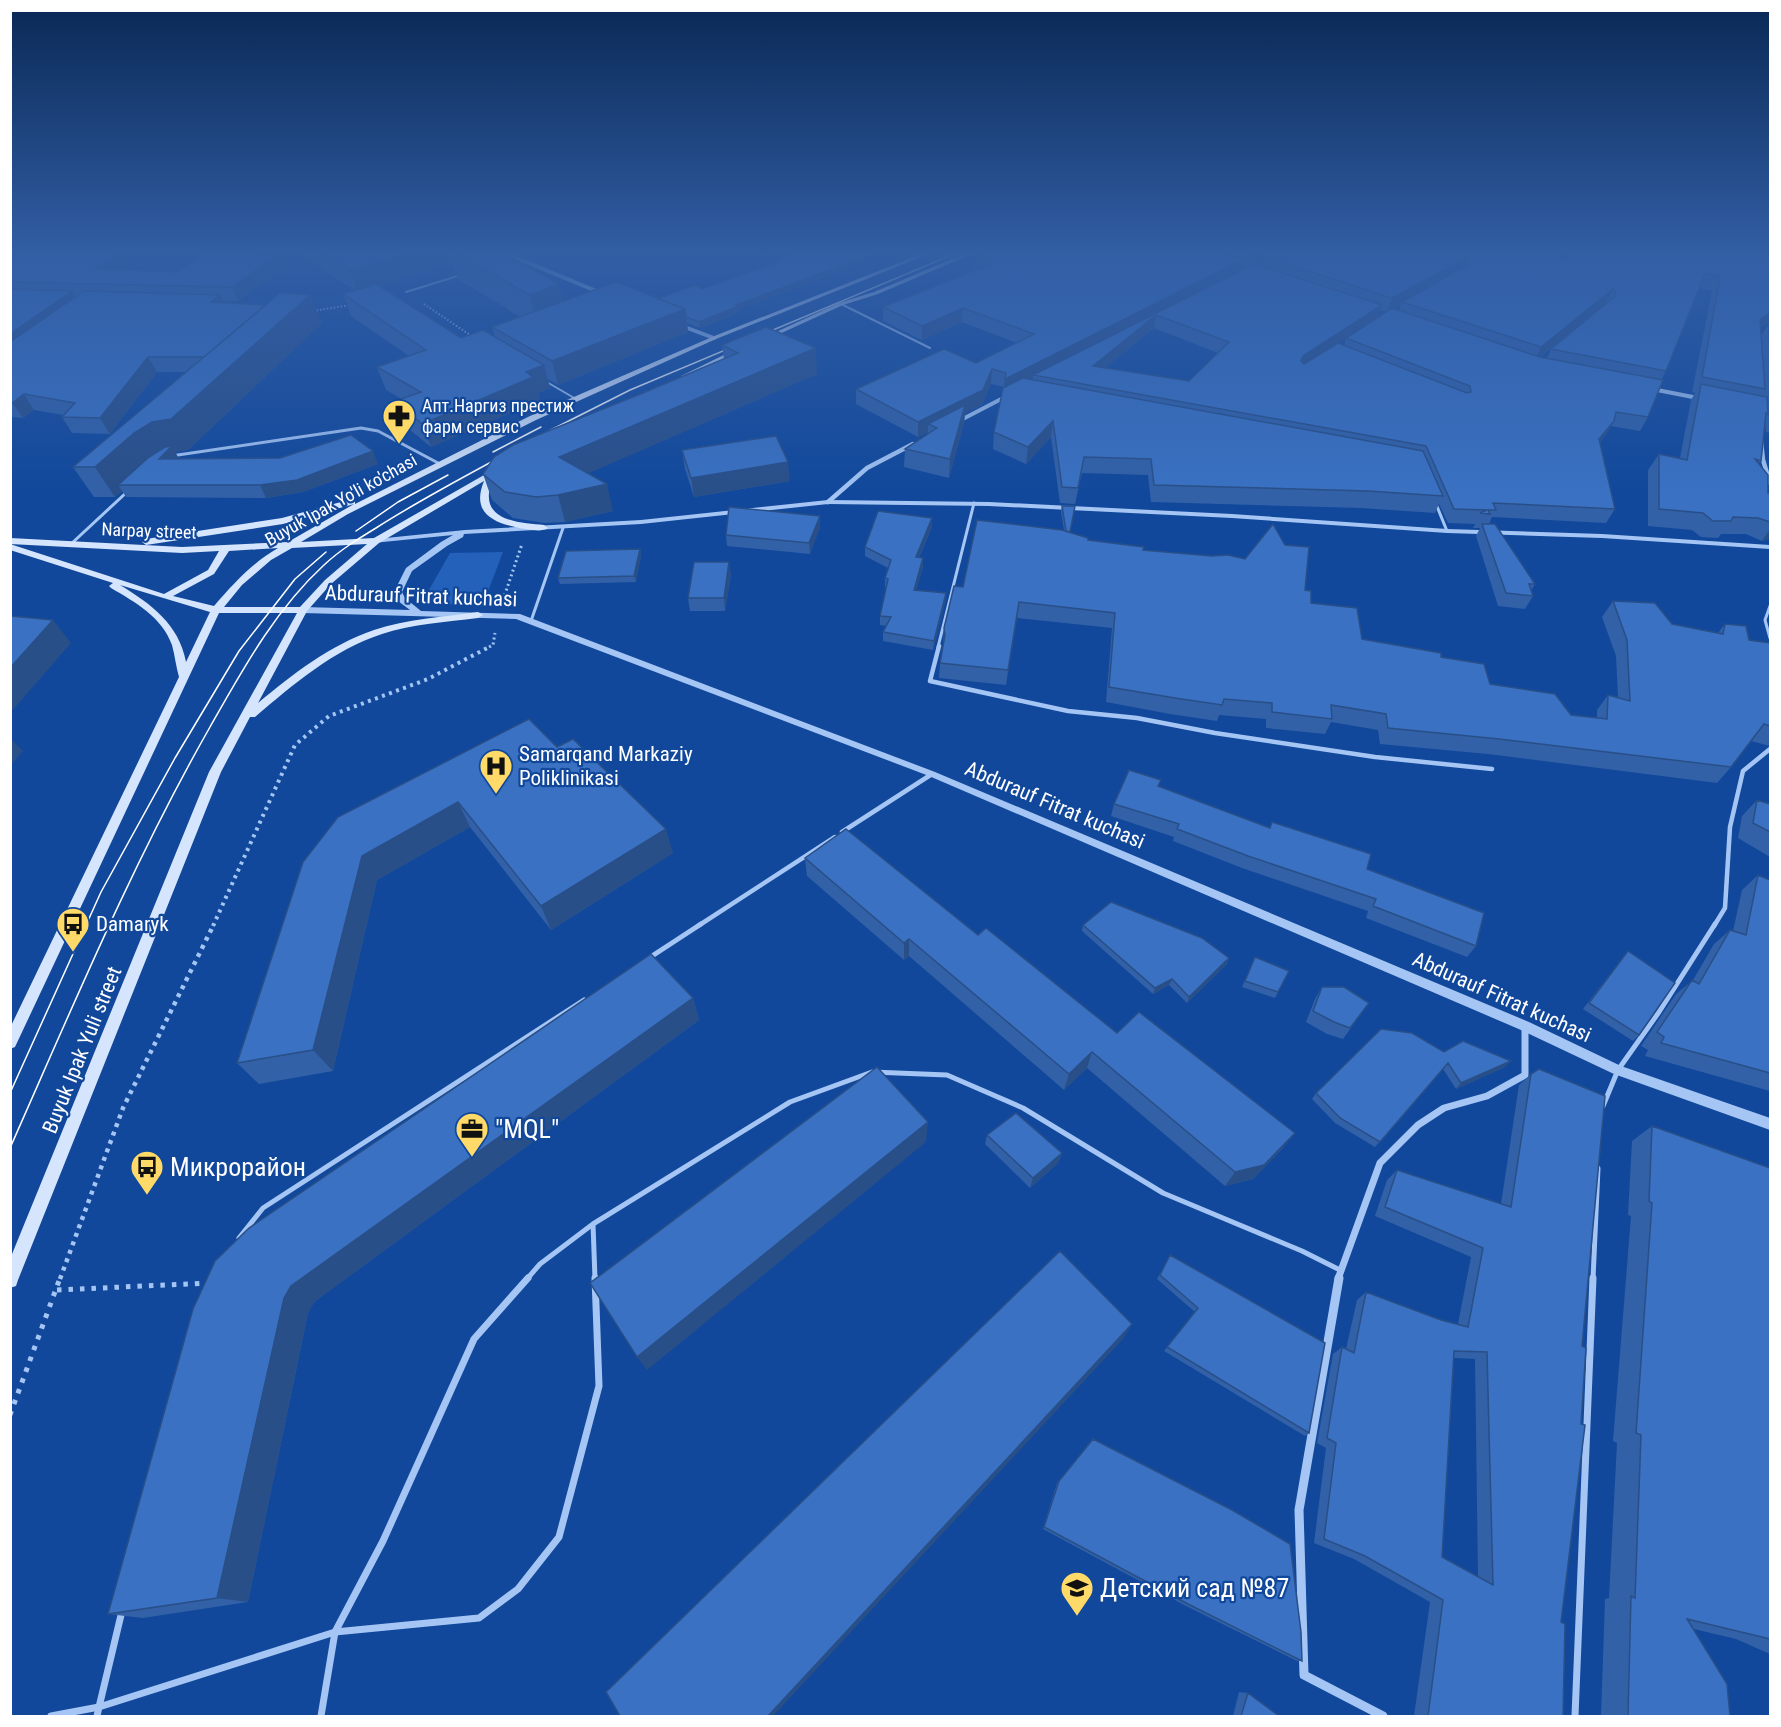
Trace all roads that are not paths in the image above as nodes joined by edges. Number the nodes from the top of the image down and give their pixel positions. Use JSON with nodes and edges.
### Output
{"nodes":[{"id":1,"x":705,"y":335,"type":"edge"},
{"id":2,"x":723,"y":335,"type":"edge"},
{"id":3,"x":775,"y":335,"type":"edge"},
{"id":4,"x":903,"y":335,"type":"edge"},
{"id":5,"x":714,"y":338,"type":"junction"},
{"id":6,"x":753,"y":345,"type":"edge"},
{"id":7,"x":930,"y":348,"type":"dead end"},
{"id":8,"x":742,"y":350,"type":"edge"},
{"id":9,"x":538,"y":377,"type":"edge"},
{"id":10,"x":677,"y":379,"type":"edge"},
{"id":11,"x":1641,"y":387,"type":"edge"},
{"id":12,"x":1009,"y":395,"type":"edge"},
{"id":13,"x":1700,"y":398,"type":"edge"},
{"id":14,"x":576,"y":399,"type":"junction"},
{"id":15,"x":948,"y":426,"type":"edge"},
{"id":16,"x":1761,"y":440,"type":"edge"},
{"id":17,"x":918,"y":442,"type":"edge"},
{"id":18,"x":162,"y":461,"type":"edge"},
{"id":19,"x":440,"y":464,"type":"junction"},
{"id":20,"x":502,"y":467,"type":"edge"},
{"id":21,"x":491,"y":473,"type":"junction"},
{"id":22,"x":1770,"y":483,"type":"edge"},
{"id":23,"x":129,"y":489,"type":"edge"},
{"id":24,"x":385,"y":492,"type":"junction"},
{"id":25,"x":1433,"y":498,"type":"edge"},
{"id":26,"x":828,"y":501,"type":"junction"},
{"id":27,"x":974,"y":503,"type":"junction"},
{"id":28,"x":544,"y":528,"type":"junction"},
{"id":29,"x":563,"y":528,"type":"junction"},
{"id":30,"x":1447,"y":531,"type":"junction"},
{"id":31,"x":465,"y":532,"type":"junction"},
{"id":32,"x":10,"y":541,"type":"edge"},
{"id":33,"x":376,"y":541,"type":"junction"},
{"id":34,"x":71,"y":544,"type":"junction"},
{"id":35,"x":101,"y":546,"type":"junction"},
{"id":36,"x":287,"y":546,"type":"junction"},
{"id":37,"x":1770,"y":547,"type":"edge"},
{"id":38,"x":10,"y":548,"type":"edge"},
{"id":39,"x":225,"y":549,"type":"junction"},
{"id":40,"x":95,"y":575,"type":"junction"},
{"id":41,"x":165,"y":597,"type":"junction"},
{"id":42,"x":1770,"y":606,"type":"edge"},
{"id":43,"x":216,"y":610,"type":"junction"},
{"id":44,"x":303,"y":610,"type":"junction"},
{"id":45,"x":419,"y":613,"type":"junction"},
{"id":46,"x":478,"y":615,"type":"junction"},
{"id":47,"x":531,"y":621,"type":"junction"},
{"id":48,"x":1770,"y":638,"type":"edge"},
{"id":49,"x":183,"y":676,"type":"junction"},
{"id":50,"x":245,"y":718,"type":"junction"},
{"id":51,"x":1770,"y":749,"type":"edge"},
{"id":52,"x":1492,"y":769,"type":"dead end"},
{"id":53,"x":932,"y":774,"type":"junction"},
{"id":54,"x":643,"y":962,"type":"edge"},
{"id":55,"x":593,"y":994,"type":"edge"},
{"id":56,"x":1525,"y":1026,"type":"junction"},
{"id":57,"x":10,"y":1043,"type":"edge"},
{"id":58,"x":1618,"y":1070,"type":"junction"},
{"id":59,"x":1601,"y":1112,"type":"edge"},
{"id":60,"x":1770,"y":1124,"type":"edge"},
{"id":61,"x":1599,"y":1159,"type":"edge"},
{"id":62,"x":593,"y":1224,"type":"junction"},
{"id":63,"x":235,"y":1243,"type":"edge"},
{"id":64,"x":1340,"y":1270,"type":"junction"},
{"id":65,"x":10,"y":1280,"type":"edge"},
{"id":66,"x":124,"y":1605,"type":"edge"},
{"id":67,"x":335,"y":1632,"type":"junction"},
{"id":68,"x":99,"y":1707,"type":"junction"},
{"id":69,"x":51,"y":1716,"type":"edge"},
{"id":70,"x":97,"y":1716,"type":"edge"},
{"id":71,"x":321,"y":1716,"type":"edge"},
{"id":72,"x":1383,"y":1716,"type":"edge"},
{"id":73,"x":1575,"y":1716,"type":"edge"}],
"edges":[{"from":1,"to":5,"type":"street"},
{"from":2,"to":5,"type":"main road","name":"Buyuk Ipak Yo'li ko'chasi"},
{"from":3,"to":6,"type":"main road"},
{"from":4,"to":7,"type":"lane"},
{"from":5,"to":14,"type":"main road","name":"Buyuk Ipak Yo'li ko'chasi"},
{"from":8,"to":10,"type":"main road"},
{"from":9,"to":14,"type":"lane"},
{"from":11,"to":13,"type":"street"},
{"from":12,"to":15,"type":"street"},
{"from":14,"to":19,"type":"main road","name":"Buyuk Ipak Yo'li ko'chasi"},
{"from":16,"to":22,"type":"street"},
{"from":17,"to":26,"type":"street"},
{"from":18,"to":19,"type":"lane"},
{"from":19,"to":24,"type":"main road","name":"Buyuk Ipak Yo'li ko'chasi"},
{"from":20,"to":21,"type":"main road"},
{"from":21,"to":28,"type":"main road"},
{"from":21,"to":33,"type":"main road"},
{"from":23,"to":34,"type":"lane"},
{"from":24,"to":35,"type":"main road"},
{"from":24,"to":36,"type":"main road","name":"Buyuk Ipak Yo'li ko'chasi"},
{"from":25,"to":30,"type":"lane"},
{"from":26,"to":27,"type":"street"},
{"from":26,"to":29,"type":"street"},
{"from":27,"to":30,"type":"street"},
{"from":27,"to":52,"type":"lane"},
{"from":28,"to":29,"type":"street"},
{"from":28,"to":31,"type":"street"},
{"from":29,"to":47,"type":"lane"},
{"from":30,"to":37,"type":"street"},
{"from":31,"to":33,"type":"street"},
{"from":31,"to":45,"type":"street"},
{"from":32,"to":34,"type":"main road","name":"Narpay street"},
{"from":33,"to":36,"type":"main road","name":"Narpay street"},
{"from":33,"to":44,"type":"main road"},
{"from":34,"to":35,"type":"main road","name":"Narpay street"},
{"from":35,"to":39,"type":"main road","name":"Narpay street"},
{"from":36,"to":39,"type":"main road","name":"Narpay street"},
{"from":36,"to":43,"type":"main road","name":"Buyuk Ipak Yo'li ko'chasi"},
{"from":38,"to":40,"type":"main road"},
{"from":39,"to":41,"type":"main road"},
{"from":40,"to":41,"type":"main road"},
{"from":40,"to":49,"type":"main road"},
{"from":41,"to":43,"type":"main road"},
{"from":42,"to":48,"type":"lane"},
{"from":43,"to":44,"type":"main road"},
{"from":43,"to":49,"type":"main road"},
{"from":44,"to":45,"type":"street","name":"Abdurauf Fitrat kuchasi"},
{"from":44,"to":50,"type":"main road","name":"Buyuk Ipak Yuli street"},
{"from":45,"to":46,"type":"street","name":"Abdurauf Fitrat kuchasi"},
{"from":46,"to":47,"type":"street","name":"Abdurauf Fitrat kuchasi"},
{"from":46,"to":50,"type":"main road"},
{"from":47,"to":53,"type":"street","name":"Abdurauf Fitrat kuchasi"},
{"from":49,"to":57,"type":"main road"},
{"from":50,"to":65,"type":"main road","name":"Buyuk Ipak Yuli street"},
{"from":51,"to":58,"type":"lane"},
{"from":53,"to":54,"type":"lane"},
{"from":53,"to":56,"type":"street","name":"Abdurauf Fitrat kuchasi"},
{"from":55,"to":63,"type":"lane"},
{"from":56,"to":58,"type":"street","name":"Abdurauf Fitrat kuchasi"},
{"from":56,"to":64,"type":"street"},
{"from":58,"to":59,"type":"lane"},
{"from":58,"to":60,"type":"street","name":"Abdurauf Fitrat kuchasi"},
{"from":61,"to":73,"type":"lane"},
{"from":62,"to":64,"type":"lane"},
{"from":62,"to":67,"type":"lane"},
{"from":62,"to":67,"type":"lane"},
{"from":64,"to":72,"type":"street"},
{"from":66,"to":68,"type":"lane"},
{"from":67,"to":68,"type":"lane"},
{"from":67,"to":71,"type":"lane"},
{"from":68,"to":69,"type":"lane"},
{"from":68,"to":70,"type":"lane"}]}
